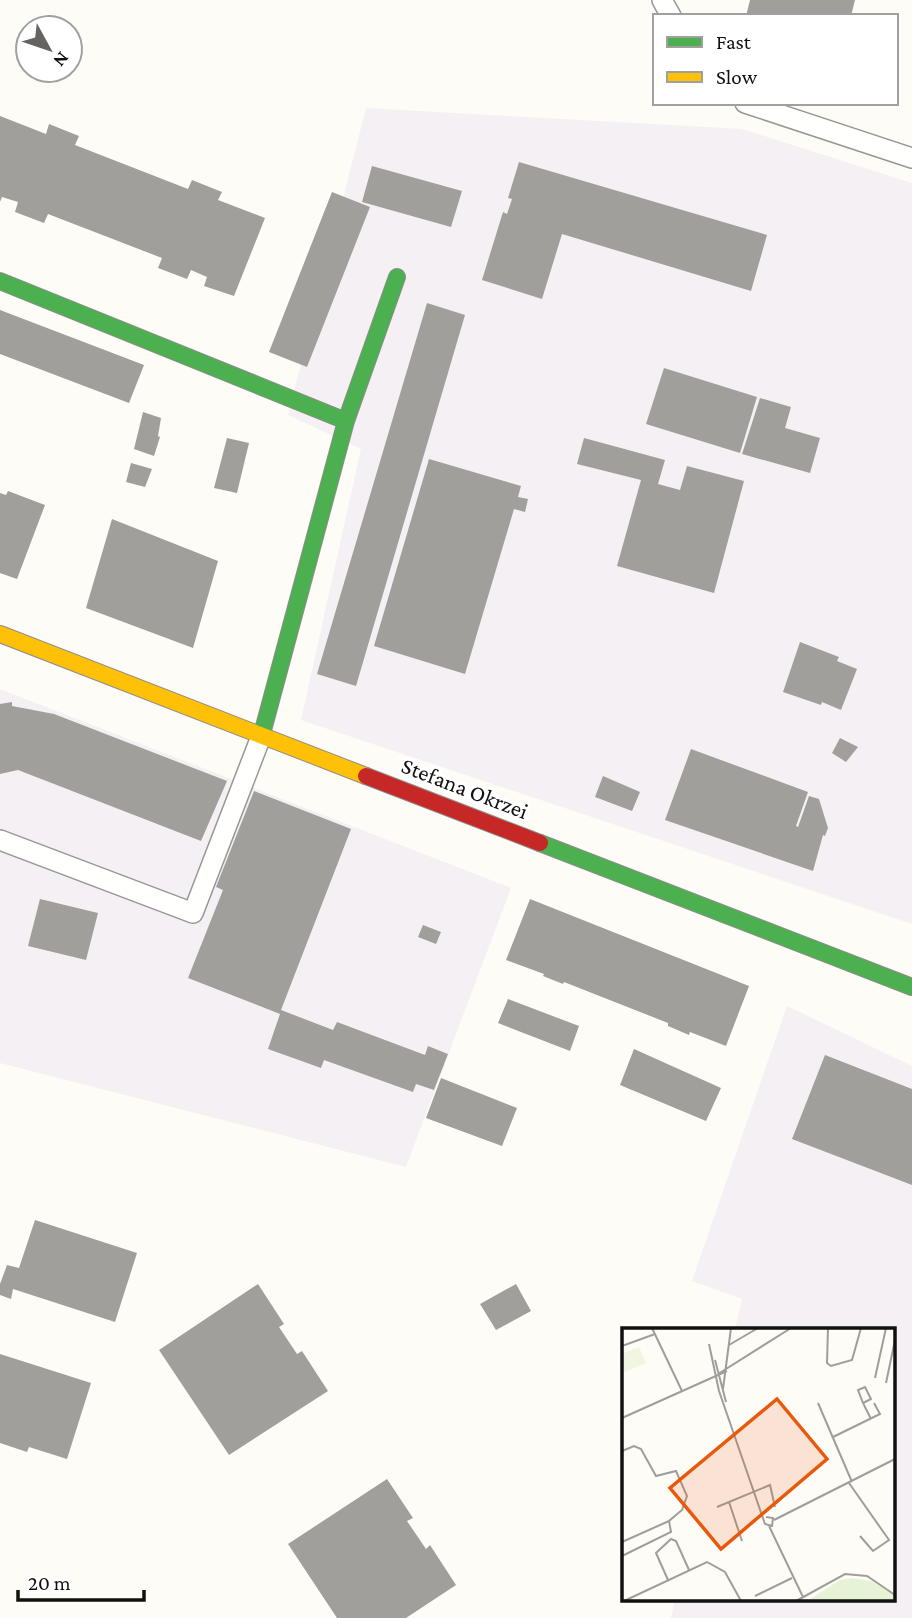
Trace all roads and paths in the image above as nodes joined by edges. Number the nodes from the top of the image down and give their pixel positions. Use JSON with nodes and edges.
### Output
{"nodes":[{"id":1,"x":751,"y":105,"type":"edge"},
{"id":2,"x":912,"y":158,"type":"edge"},
{"id":3,"x":397,"y":277,"type":"dead end"},
{"id":4,"x":0,"y":281,"type":"edge"},
{"id":5,"x":346,"y":421,"type":"junction"},
{"id":6,"x":0,"y":634,"type":"edge"},
{"id":7,"x":262,"y":734,"type":"junction"},
{"id":8,"x":0,"y":839,"type":"edge"},
{"id":9,"x":912,"y":987,"type":"edge"}],
"edges":[{"from":1,"to":2,"type":"lane"},
{"from":3,"to":5,"type":"street"},
{"from":4,"to":5,"type":"street"},
{"from":5,"to":7,"type":"street"},
{"from":6,"to":7,"type":"street","name":"Stefana Okrzei"},
{"from":7,"to":8,"type":"lane"},
{"from":7,"to":9,"type":"street","name":"Stefana Okrzei"}]}
